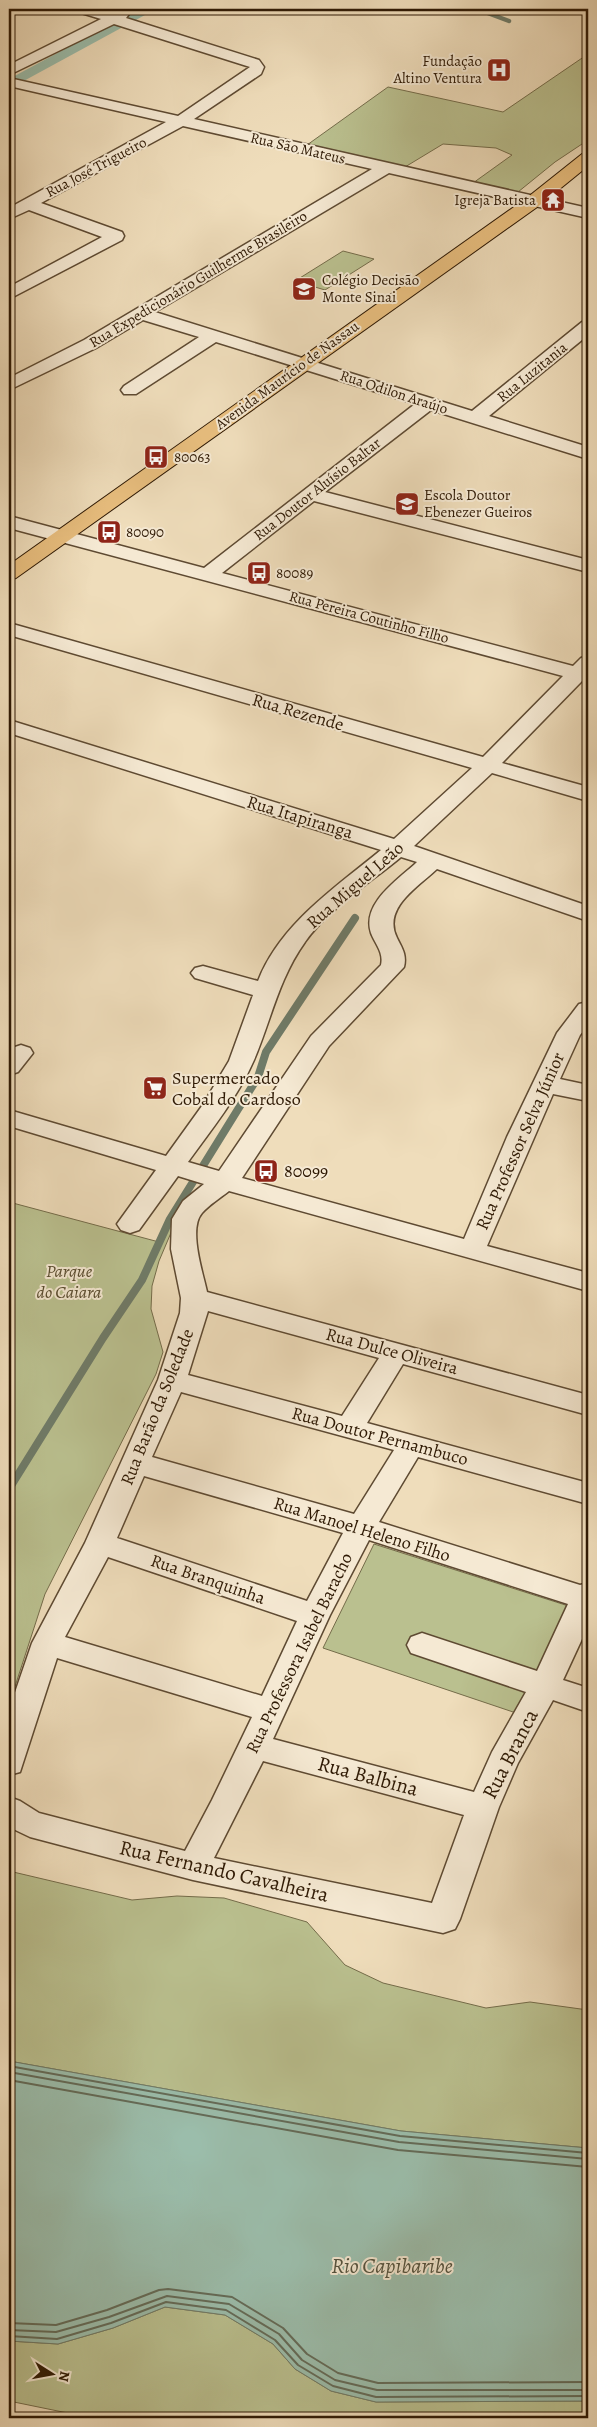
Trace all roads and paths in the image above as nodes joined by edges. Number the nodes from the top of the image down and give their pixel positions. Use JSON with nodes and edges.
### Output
{"nodes":[{"id":1,"x":83,"y":9,"type":"edge"},
{"id":2,"x":135,"y":9,"type":"edge"},
{"id":3,"x":116,"y":19,"type":"junction"},
{"id":4,"x":9,"y":79,"type":"edge"},
{"id":5,"x":182,"y":120,"type":"junction"},
{"id":6,"x":588,"y":158,"type":"edge"},
{"id":7,"x":384,"y":168,"type":"junction"},
{"id":8,"x":534,"y":201,"type":"junction"},
{"id":9,"x":28,"y":204,"type":"junction"},
{"id":10,"x":588,"y":213,"type":"edge"},
{"id":11,"x":9,"y":214,"type":"edge"},
{"id":12,"x":9,"y":294,"type":"edge"},
{"id":13,"x":142,"y":314,"type":"junction"},
{"id":14,"x":588,"y":326,"type":"edge"},
{"id":15,"x":214,"y":335,"type":"junction"},
{"id":16,"x":304,"y":362,"type":"junction"},
{"id":17,"x":9,"y":386,"type":"edge"},
{"id":18,"x":130,"y":390,"type":"dead end"},
{"id":19,"x":427,"y":404,"type":"junction"},
{"id":20,"x":475,"y":418,"type":"junction"},
{"id":21,"x":588,"y":453,"type":"edge"},
{"id":22,"x":309,"y":494,"type":"junction"},
{"id":23,"x":9,"y":522,"type":"edge"},
{"id":24,"x":63,"y":536,"type":"junction"},
{"id":25,"x":588,"y":566,"type":"edge"},
{"id":26,"x":9,"y":574,"type":"edge"},
{"id":27,"x":208,"y":574,"type":"junction"},
{"id":28,"x":9,"y":629,"type":"edge"},
{"id":29,"x":585,"y":670,"type":"edge"},
{"id":30,"x":9,"y":726,"type":"edge"},
{"id":31,"x":487,"y":766,"type":"junction"},
{"id":32,"x":588,"y":794,"type":"edge"},
{"id":33,"x":398,"y":848,"type":"junction"},
{"id":34,"x":433,"y":860,"type":"junction"},
{"id":35,"x":588,"y":914,"type":"edge"},
{"id":36,"x":203,"y":973,"type":"dead end"},
{"id":37,"x":266,"y":991,"type":"junction"},
{"id":38,"x":588,"y":1009,"type":"edge"},
{"id":39,"x":544,"y":1084,"type":"junction"},
{"id":40,"x":588,"y":1093,"type":"edge"},
{"id":41,"x":9,"y":1118,"type":"edge"},
{"id":42,"x":178,"y":1166,"type":"junction"},
{"id":43,"x":222,"y":1180,"type":"junction"},
{"id":44,"x":130,"y":1224,"type":"dead end"},
{"id":45,"x":472,"y":1251,"type":"junction"},
{"id":46,"x":588,"y":1282,"type":"edge"},
{"id":47,"x":195,"y":1298,"type":"junction"},
{"id":48,"x":396,"y":1352,"type":"junction"},
{"id":49,"x":172,"y":1380,"type":"junction"},
{"id":50,"x":588,"y":1405,"type":"edge"},
{"id":51,"x":350,"y":1427,"type":"junction"},
{"id":52,"x":412,"y":1444,"type":"junction"},
{"id":53,"x":136,"y":1462,"type":"junction"},
{"id":54,"x":588,"y":1493,"type":"edge"},
{"id":55,"x":361,"y":1526,"type":"junction"},
{"id":56,"x":100,"y":1543,"type":"junction"},
{"id":57,"x":587,"y":1597,"type":"edge"},
{"id":58,"x":315,"y":1615,"type":"junction"},
{"id":59,"x":47,"y":1642,"type":"junction"},
{"id":60,"x":422,"y":1645,"type":"dead end"},
{"id":61,"x":545,"y":1686,"type":"junction"},
{"id":62,"x":588,"y":1700,"type":"edge"},
{"id":63,"x":271,"y":1711,"type":"junction"},
{"id":64,"x":254,"y":1746,"type":"junction"},
{"id":65,"x":9,"y":1764,"type":"edge"},
{"id":66,"x":483,"y":1807,"type":"junction"},
{"id":67,"x":9,"y":1810,"type":"edge"},
{"id":68,"x":193,"y":1867,"type":"junction"},
{"id":69,"x":443,"y":1919,"type":"joint"}],
"edges":[{"from":1,"to":3,"type":"street"},
{"from":2,"to":3,"type":"street"},
{"from":3,"to":4,"type":"street"},
{"from":3,"to":5,"type":"street","name":"Rua José Trigueiro"},
{"from":4,"to":5,"type":"street","name":"Rua São Mateus"},
{"from":5,"to":7,"type":"street","name":"Rua São Mateus"},
{"from":5,"to":9,"type":"street","name":"Rua José Trigueiro"},
{"from":6,"to":8,"type":"main road","name":"Avenida Maurício de Nassau"},
{"from":7,"to":8,"type":"street","name":"Rua São Mateus"},
{"from":7,"to":13,"type":"street","name":"Rua Expedicionário Guilherme Brasileiro"},
{"from":8,"to":10,"type":"street","name":"Rua São Mateus"},
{"from":8,"to":16,"type":"main road","name":"Avenida Maurício de Nassau"},
{"from":9,"to":11,"type":"street","name":"Rua José Trigueiro"},
{"from":9,"to":12,"type":"street"},
{"from":13,"to":15,"type":"street","name":"Rua Odilon Araújo"},
{"from":13,"to":17,"type":"street","name":"Rua Expedicionário Guilherme Brasileiro"},
{"from":14,"to":20,"type":"street","name":"Rua Luzitania"},
{"from":15,"to":16,"type":"street","name":"Rua Odilon Araújo"},
{"from":15,"to":18,"type":"street"},
{"from":16,"to":19,"type":"street","name":"Rua Odilon Araújo"},
{"from":16,"to":24,"type":"main road","name":"Avenida Maurício de Nassau"},
{"from":19,"to":20,"type":"street","name":"Rua Odilon Araújo"},
{"from":19,"to":22,"type":"street","name":"Rua Doutor Aluísio Baltar"},
{"from":20,"to":21,"type":"street","name":"Rua Odilon Araújo"},
{"from":22,"to":25,"type":"street"},
{"from":22,"to":27,"type":"street","name":"Rua Doutor Aluísio Baltar"},
{"from":23,"to":24,"type":"street","name":"Rua Pereira Coutinho Filho"},
{"from":24,"to":26,"type":"main road","name":"Avenida Maurício de Nassau"},
{"from":24,"to":27,"type":"street","name":"Rua Pereira Coutinho Filho"},
{"from":27,"to":29,"type":"street","name":"Rua Pereira Coutinho Filho"},
{"from":28,"to":31,"type":"street","name":"Rua Rezende"},
{"from":29,"to":31,"type":"street","name":"Rua Miguel Leão"},
{"from":30,"to":33,"type":"street","name":"Rua Itapiranga"},
{"from":31,"to":32,"type":"street","name":"Rua Rezende"},
{"from":31,"to":33,"type":"street","name":"Rua Miguel Leão"},
{"from":33,"to":34,"type":"street","name":"Rua Itapiranga"},
{"from":33,"to":37,"type":"street","name":"Rua Miguel Leão"},
{"from":34,"to":35,"type":"street","name":"Rua Itapiranga"},
{"from":34,"to":43,"type":"street","name":"Rua Barão da Soledade"},
{"from":36,"to":37,"type":"street"},
{"from":37,"to":42,"type":"street","name":"Rua Miguel Leão"},
{"from":38,"to":39,"type":"street","name":"Rua Professor Selva Júnior"},
{"from":39,"to":40,"type":"street"},
{"from":39,"to":45,"type":"street","name":"Rua Professor Selva Júnior"},
{"from":41,"to":42,"type":"street"},
{"from":42,"to":43,"type":"street"},
{"from":42,"to":44,"type":"street","name":"Rua Miguel Leão"},
{"from":43,"to":45,"type":"street"},
{"from":43,"to":47,"type":"street","name":"Rua Barão da Soledade"},
{"from":45,"to":46,"type":"street"},
{"from":47,"to":48,"type":"street","name":"Rua Dulce Oliveira"},
{"from":47,"to":49,"type":"street","name":"Rua Barão da Soledade"},
{"from":48,"to":50,"type":"street","name":"Rua Dulce Oliveira"},
{"from":48,"to":51,"type":"street"},
{"from":49,"to":51,"type":"street","name":"Rua Doutor Pernambuco"},
{"from":49,"to":53,"type":"street","name":"Rua Barão da Soledade"},
{"from":51,"to":52,"type":"street","name":"Rua Doutor Pernambuco"},
{"from":52,"to":54,"type":"street","name":"Rua Doutor Pernambuco"},
{"from":52,"to":55,"type":"street","name":"Rua Professora Isabel Baracho"},
{"from":53,"to":55,"type":"street","name":"Rua Manoel Heleno Filho"},
{"from":53,"to":56,"type":"street","name":"Rua Barão da Soledade"},
{"from":55,"to":57,"type":"street","name":"Rua Manoel Heleno Filho"},
{"from":55,"to":58,"type":"street","name":"Rua Professora Isabel Baracho"},
{"from":56,"to":58,"type":"street","name":"Rua Branquinha"},
{"from":56,"to":59,"type":"street","name":"Rua Barão da Soledade"},
{"from":57,"to":61,"type":"street","name":"Rua Branca"},
{"from":58,"to":63,"type":"street","name":"Rua Professora Isabel Baracho"},
{"from":59,"to":63,"type":"street"},
{"from":59,"to":65,"type":"street","name":"Rua Barão da Soledade"},
{"from":60,"to":61,"type":"street"},
{"from":61,"to":62,"type":"street"},
{"from":61,"to":66,"type":"street","name":"Rua Branca"},
{"from":63,"to":64,"type":"street","name":"Rua Professora Isabel Baracho"},
{"from":64,"to":66,"type":"street","name":"Rua Balbina"},
{"from":64,"to":68,"type":"street","name":"Rua Professora Isabel Baracho"},
{"from":66,"to":69,"type":"street","name":"Rua Branca"},
{"from":67,"to":68,"type":"street","name":"Rua Fernando Cavalheira"},
{"from":68,"to":69,"type":"street","name":"Rua Fernando Cavalheira"}]}
